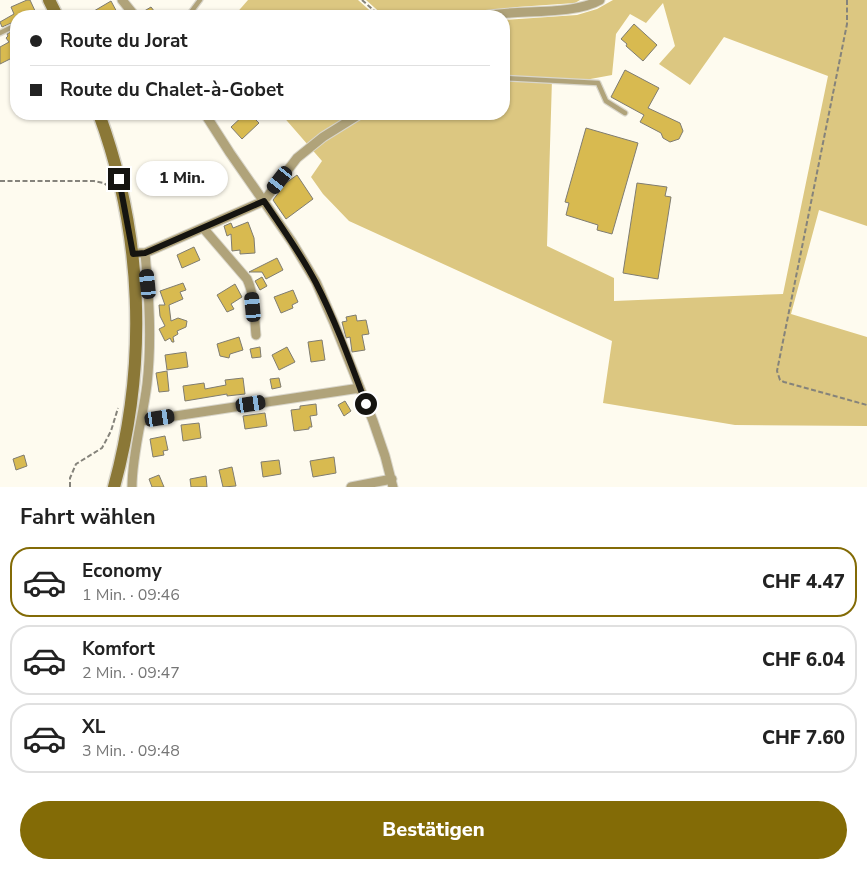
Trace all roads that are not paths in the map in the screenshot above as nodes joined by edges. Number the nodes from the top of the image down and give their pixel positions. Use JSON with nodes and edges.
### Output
{"nodes":[{"id":1,"x":600,"y":0,"type":"edge"},
{"id":2,"x":510,"y":13,"type":"edge"},
{"id":3,"x":510,"y":78,"type":"edge"},
{"id":4,"x":625,"y":113,"type":"dead end"},
{"id":5,"x":101,"y":120,"type":"edge"},
{"id":6,"x":209,"y":120,"type":"edge"},
{"id":7,"x":350,"y":120,"type":"edge"},
{"id":8,"x":264,"y":201,"type":"junction"},
{"id":9,"x":204,"y":229,"type":"junction"},
{"id":10,"x":139,"y":253,"type":"junction"},
{"id":11,"x":256,"y":334,"type":"dead end"},
{"id":12,"x":360,"y":388,"type":"junction"},
{"id":13,"x":142,"y":421,"type":"junction"},
{"id":14,"x":392,"y":483,"type":"edge"},
{"id":15,"x":114,"y":486,"type":"edge"},
{"id":16,"x":132,"y":486,"type":"edge"},
{"id":17,"x":351,"y":486,"type":"edge"}],
"edges":[{"from":1,"to":2,"type":"street"},
{"from":3,"to":4,"type":"lane"},
{"from":5,"to":10,"type":"main road"},
{"from":6,"to":8,"type":"street"},
{"from":7,"to":8,"type":"street"},
{"from":8,"to":9,"type":"street"},
{"from":8,"to":12,"type":"street"},
{"from":9,"to":10,"type":"street"},
{"from":9,"to":11,"type":"street"},
{"from":10,"to":13,"type":"street"},
{"from":10,"to":15,"type":"main road"},
{"from":12,"to":13,"type":"street"},
{"from":12,"to":14,"type":"street"},
{"from":13,"to":16,"type":"street"},
{"from":14,"to":17,"type":"street"}]}
